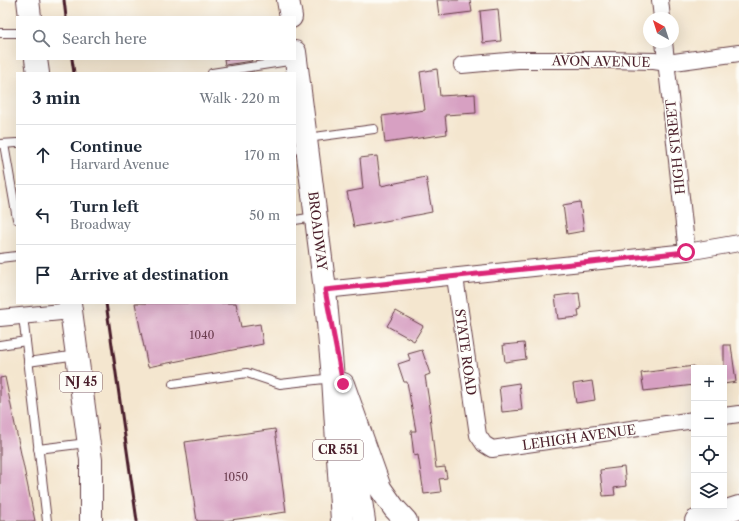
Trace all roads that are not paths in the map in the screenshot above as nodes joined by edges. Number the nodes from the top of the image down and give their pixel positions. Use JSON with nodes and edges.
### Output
{"nodes":[{"id":1,"x":28,"y":0,"type":"edge"},
{"id":2,"x":288,"y":0,"type":"edge"},
{"id":3,"x":660,"y":0,"type":"edge"},
{"id":4,"x":661,"y":12,"type":"edge"},
{"id":5,"x":30,"y":16,"type":"edge"},
{"id":6,"x":291,"y":16,"type":"edge"},
{"id":7,"x":0,"y":33,"type":"edge"},
{"id":8,"x":16,"y":33,"type":"edge"},
{"id":9,"x":665,"y":48,"type":"edge"},
{"id":10,"x":739,"y":53,"type":"edge"},
{"id":11,"x":296,"y":56,"type":"edge"},
{"id":12,"x":36,"y":60,"type":"edge"},
{"id":13,"x":276,"y":60,"type":"edge"},
{"id":14,"x":667,"y":63,"type":"junction"},
{"id":15,"x":462,"y":65,"type":"dead end"},
{"id":16,"x":38,"y":72,"type":"edge"},
{"id":17,"x":217,"y":72,"type":"edge"},
{"id":18,"x":374,"y":129,"type":"dead end"},
{"id":19,"x":306,"y":138,"type":"junction"},
{"id":20,"x":16,"y":143,"type":"edge"},
{"id":21,"x":2,"y":144,"type":"edge"},
{"id":22,"x":16,"y":214,"type":"edge"},
{"id":23,"x":305,"y":219,"type":"edge"},
{"id":24,"x":739,"y":243,"type":"edge"},
{"id":25,"x":686,"y":252,"type":"junction"},
{"id":26,"x":16,"y":256,"type":"edge"},
{"id":27,"x":0,"y":259,"type":"edge"},
{"id":28,"x":455,"y":277,"type":"junction"},
{"id":29,"x":325,"y":290,"type":"junction"},
{"id":30,"x":70,"y":307,"type":"edge"},
{"id":31,"x":23,"y":316,"type":"junction"},
{"id":32,"x":0,"y":318,"type":"edge"},
{"id":33,"x":26,"y":341,"type":"junction"},
{"id":34,"x":0,"y":345,"type":"edge"},
{"id":35,"x":77,"y":355,"type":"junction"},
{"id":36,"x":28,"y":362,"type":"junction"},
{"id":37,"x":340,"y":380,"type":"junction"},
{"id":38,"x":173,"y":384,"type":"dead end"},
{"id":39,"x":739,"y":414,"type":"edge"},
{"id":40,"x":727,"y":416,"type":"edge"},
{"id":41,"x":691,"y":420,"type":"edge"},
{"id":42,"x":476,"y":426,"type":"joint"},
{"id":43,"x":38,"y":449,"type":"junction"},
{"id":44,"x":90,"y":452,"type":"junction"},
{"id":45,"x":739,"y":507,"type":"edge"},
{"id":46,"x":47,"y":521,"type":"edge"},
{"id":47,"x":91,"y":521,"type":"edge"},
{"id":48,"x":104,"y":521,"type":"edge"},
{"id":49,"x":342,"y":521,"type":"edge"},
{"id":50,"x":364,"y":521,"type":"edge"},
{"id":51,"x":406,"y":521,"type":"edge"},
{"id":52,"x":696,"y":521,"type":"edge"}],
"edges":[{"from":1,"to":5,"type":"main road"},
{"from":2,"to":6,"type":"main road"},
{"from":3,"to":4,"type":"street"},
{"from":7,"to":8,"type":"lane"},
{"from":9,"to":14,"type":"street","name":"HIGH STREET"},
{"from":10,"to":14,"type":"street","name":"AVON AVENUE"},
{"from":11,"to":19,"type":"main road","name":"BROADWAY","number":"CR 551"},
{"from":12,"to":16,"type":"main road"},
{"from":13,"to":17,"type":"lane"},
{"from":14,"to":15,"type":"street","name":"AVON AVENUE"},
{"from":14,"to":25,"type":"street","name":"HIGH STREET"},
{"from":18,"to":19,"type":"lane"},
{"from":19,"to":23,"type":"main road","name":"BROADWAY","number":"CR 551"},
{"from":20,"to":21,"type":"lane"},
{"from":21,"to":22,"type":"lane"},
{"from":23,"to":29,"type":"main road","name":"BROADWAY","number":"CR 551"},
{"from":24,"to":25,"type":"street"},
{"from":25,"to":28,"type":"street"},
{"from":26,"to":27,"type":"lane"},
{"from":28,"to":29,"type":"street"},
{"from":28,"to":42,"type":"street","name":"STATE ROAD"},
{"from":29,"to":37,"type":"main road","name":"BROADWAY","number":"CR 551"},
{"from":30,"to":31,"type":"street"},
{"from":30,"to":35,"type":"main road","number":"NJ 45"},
{"from":31,"to":32,"type":"street"},
{"from":31,"to":33,"type":"lane"},
{"from":33,"to":34,"type":"lane"},
{"from":33,"to":36,"type":"lane"},
{"from":35,"to":36,"type":"lane"},
{"from":35,"to":44,"type":"main road","number":"NJ 45"},
{"from":36,"to":43,"type":"lane"},
{"from":37,"to":38,"type":"lane"},
{"from":37,"to":49,"type":"main road","name":"BROADWAY","number":"CR 551"},
{"from":37,"to":50,"type":"main road","name":"BROADWAY","number":"CR 551"},
{"from":37,"to":51,"type":"main road"},
{"from":39,"to":40,"type":"street"},
{"from":41,"to":42,"type":"street","name":"LEHIGH AVENUE"},
{"from":43,"to":44,"type":"lane"},
{"from":43,"to":46,"type":"lane"},
{"from":44,"to":47,"type":"main road","number":"NJ 45"},
{"from":44,"to":48,"type":"main road","number":"NJ 45"},
{"from":45,"to":52,"type":"main road"}]}
